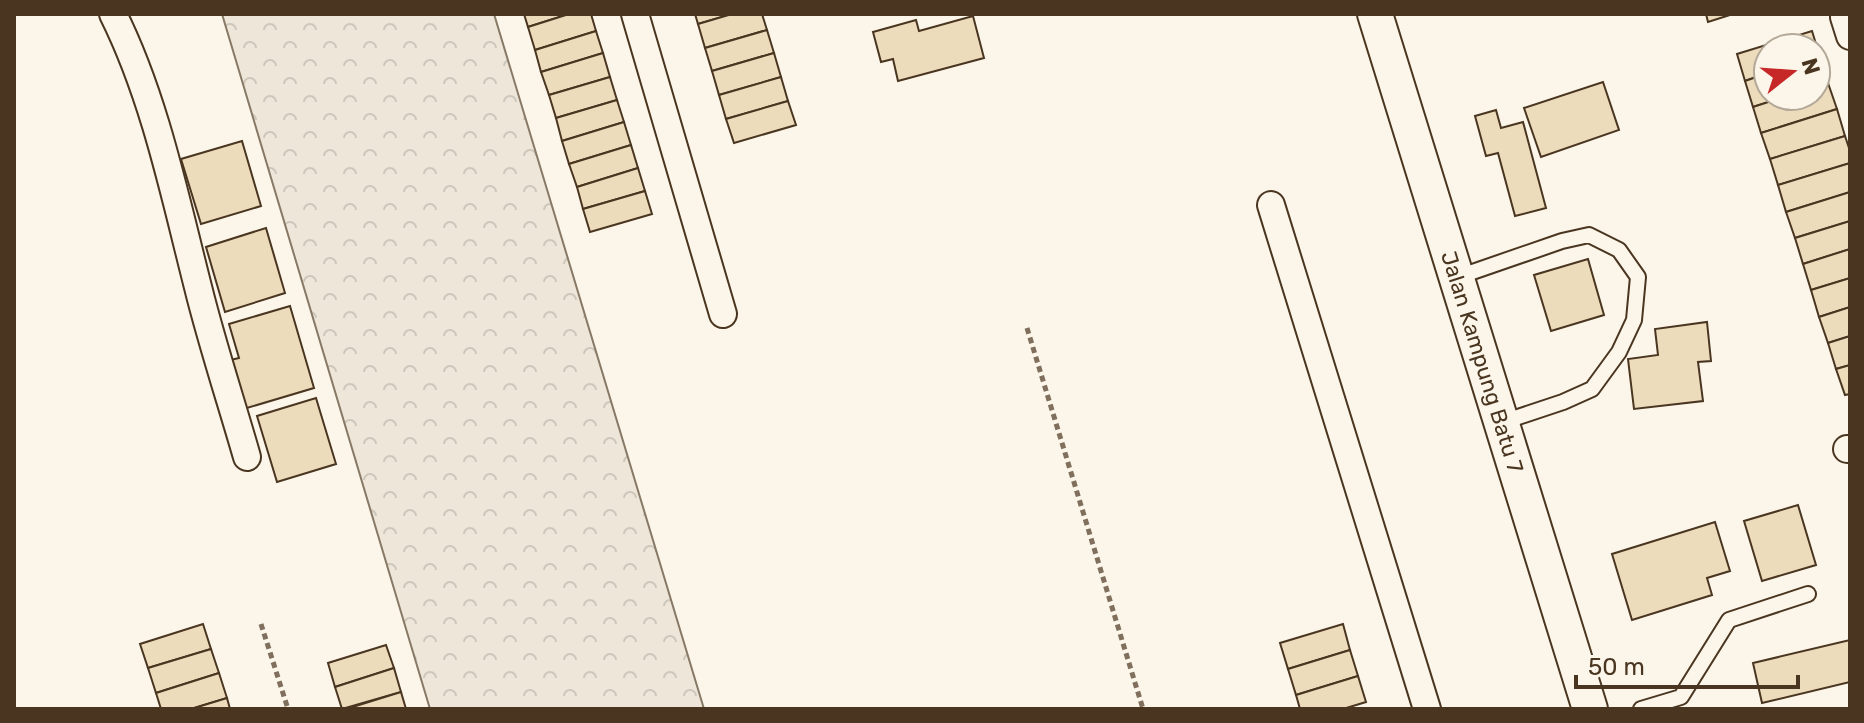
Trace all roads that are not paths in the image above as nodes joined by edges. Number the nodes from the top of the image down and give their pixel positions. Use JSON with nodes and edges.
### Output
{"nodes":[{"id":1,"x":113,"y":14,"type":"edge"},
{"id":2,"x":635,"y":14,"type":"edge"},
{"id":3,"x":1375,"y":14,"type":"edge"},
{"id":4,"x":1271,"y":205,"type":"dead end"},
{"id":5,"x":1458,"y":277,"type":"junction"},
{"id":6,"x":723,"y":314,"type":"dead end"},
{"id":7,"x":1503,"y":422,"type":"junction"},
{"id":8,"x":247,"y":457,"type":"dead end"},
{"id":9,"x":1808,"y":594,"type":"dead end"},
{"id":10,"x":1427,"y":709,"type":"edge"},
{"id":11,"x":1590,"y":709,"type":"edge"},
{"id":12,"x":1641,"y":709,"type":"edge"}],
"edges":[{"from":1,"to":8,"type":"street"},
{"from":2,"to":6,"type":"street"},
{"from":3,"to":5,"type":"street","name":"Jalan Kampung Batu 7"},
{"from":4,"to":10,"type":"street"},
{"from":5,"to":7,"type":"street","name":"Jalan Kampung Batu 7"},
{"from":5,"to":7,"type":"lane"},
{"from":7,"to":11,"type":"street","name":"Jalan Kampung Batu 7"},
{"from":9,"to":12,"type":"lane"}]}
